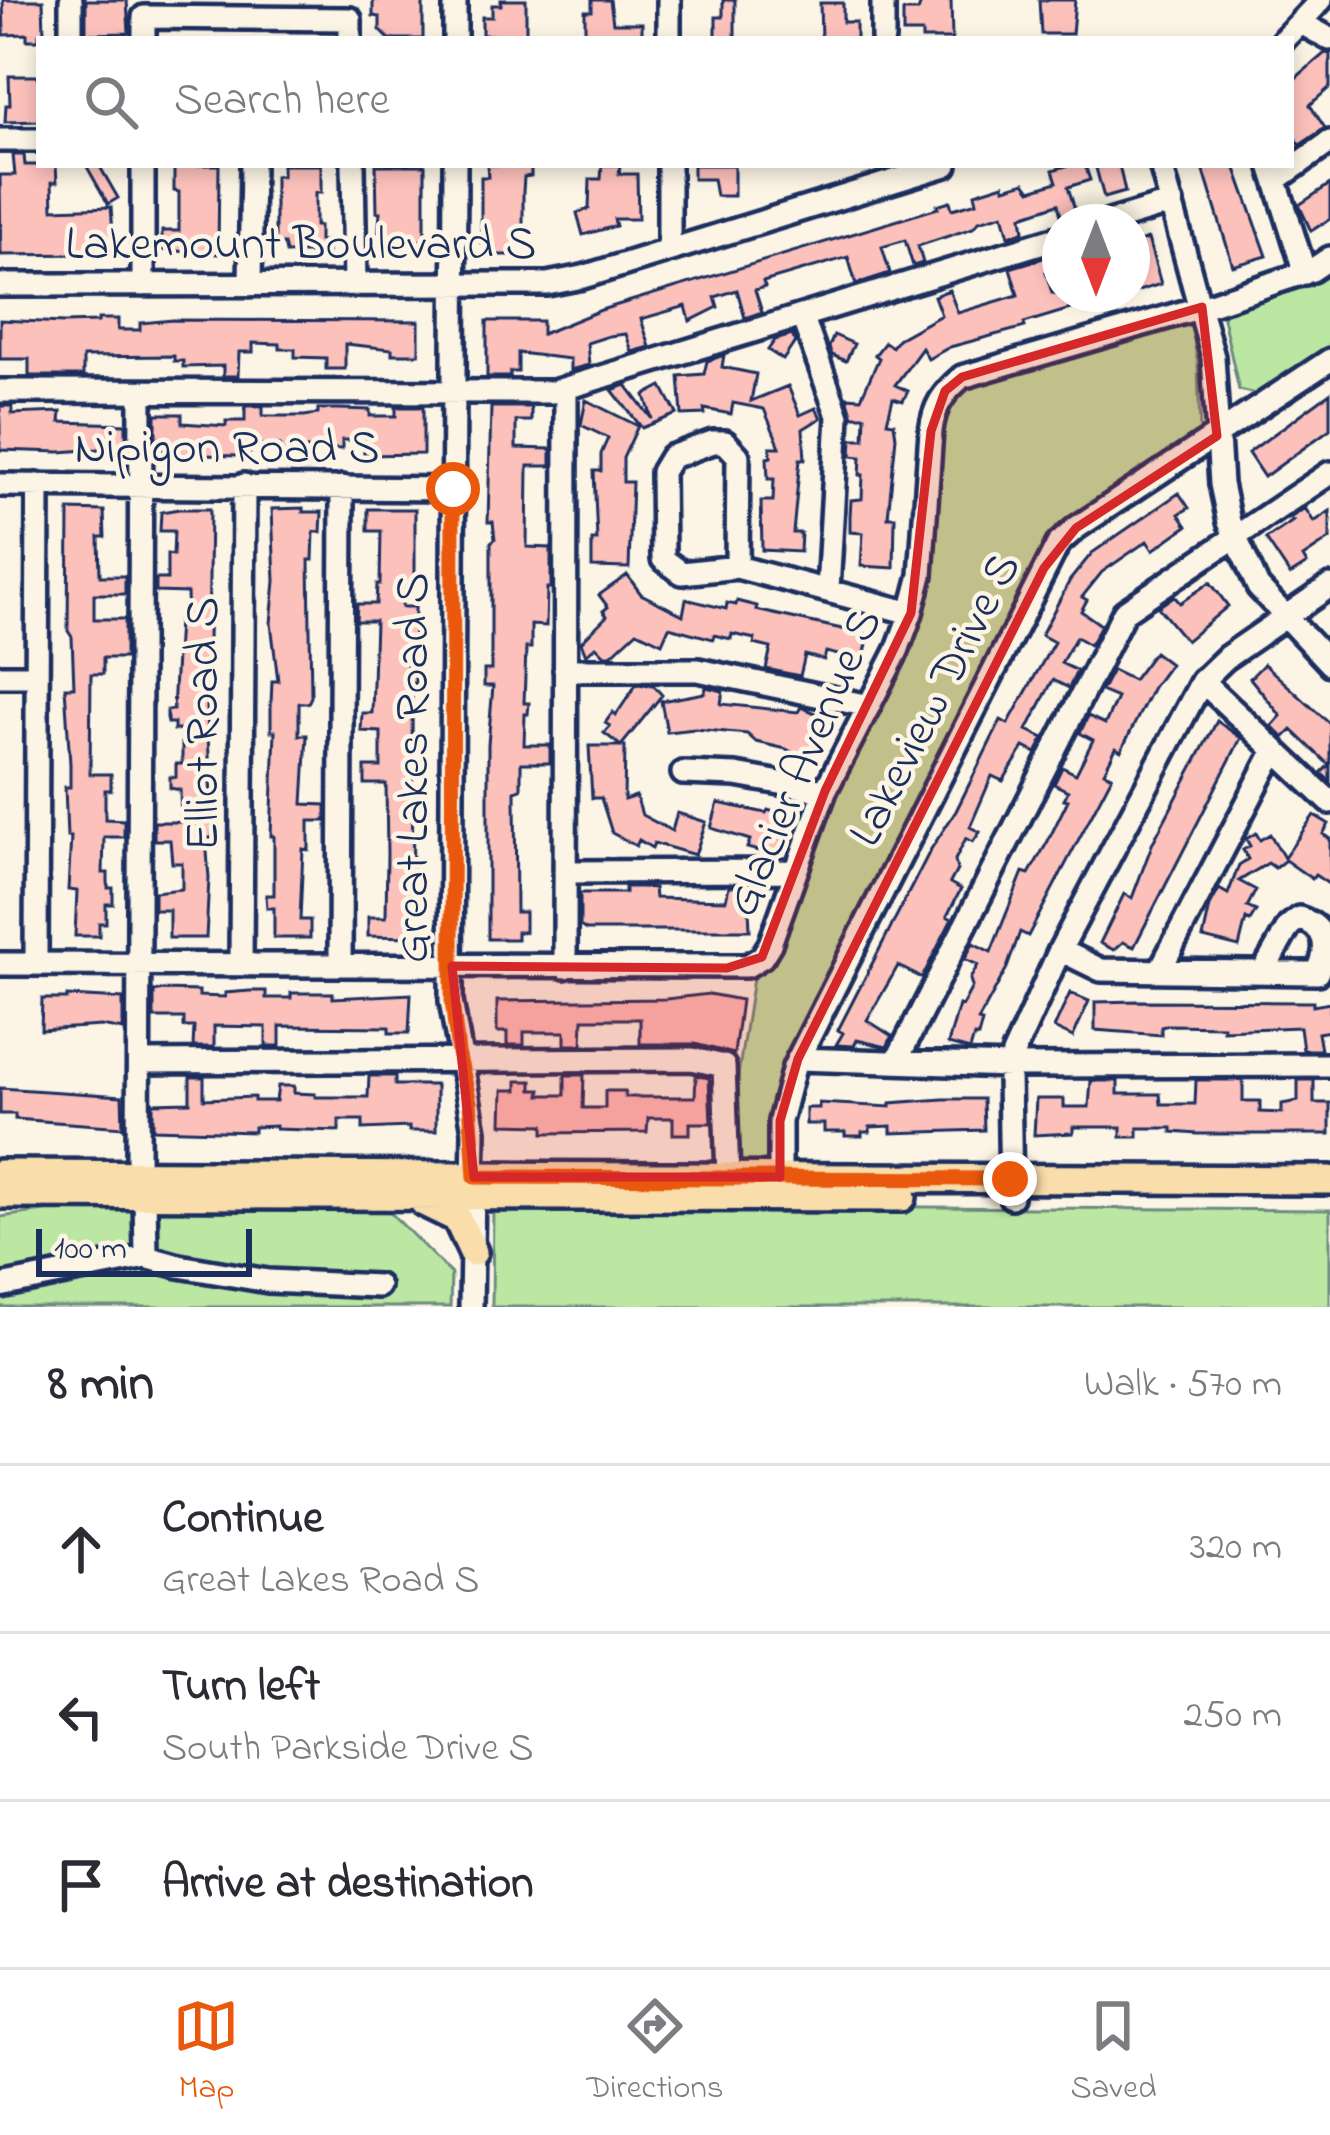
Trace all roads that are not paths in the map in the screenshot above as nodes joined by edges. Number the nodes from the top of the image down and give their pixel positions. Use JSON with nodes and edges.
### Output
{"nodes":[{"id":1,"x":71,"y":0,"type":"edge"},
{"id":2,"x":455,"y":0,"type":"edge"},
{"id":3,"x":669,"y":0,"type":"edge"},
{"id":4,"x":883,"y":0,"type":"edge"},
{"id":5,"x":1322,"y":0,"type":"edge"},
{"id":6,"x":144,"y":19,"type":"edge"},
{"id":7,"x":1301,"y":23,"type":"junction"},
{"id":8,"x":71,"y":36,"type":"edge"},
{"id":9,"x":350,"y":36,"type":"edge"},
{"id":10,"x":455,"y":36,"type":"edge"},
{"id":11,"x":669,"y":36,"type":"edge"},
{"id":12,"x":883,"y":36,"type":"edge"},
{"id":13,"x":1286,"y":36,"type":"edge"},
{"id":14,"x":1330,"y":38,"type":"edge"},
{"id":15,"x":0,"y":140,"type":"edge"},
{"id":16,"x":36,"y":140,"type":"edge"},
{"id":17,"x":1330,"y":142,"type":"edge"},
{"id":18,"x":1294,"y":161,"type":"edge"},
{"id":19,"x":143,"y":168,"type":"edge"},
{"id":20,"x":252,"y":168,"type":"edge"},
{"id":21,"x":352,"y":168,"type":"edge"},
{"id":22,"x":455,"y":168,"type":"edge"},
{"id":23,"x":669,"y":168,"type":"edge"},
{"id":24,"x":925,"y":168,"type":"edge"},
{"id":25,"x":1162,"y":168,"type":"edge"},
{"id":26,"x":1274,"y":172,"type":"edge"},
{"id":27,"x":883,"y":174,"type":"edge"},
{"id":28,"x":1172,"y":203,"type":"junction"},
{"id":29,"x":1150,"y":210,"type":"edge"},
{"id":30,"x":1042,"y":243,"type":"edge"},
{"id":31,"x":669,"y":250,"type":"junction"},
{"id":32,"x":1330,"y":258,"type":"edge"},
{"id":33,"x":1305,"y":273,"type":"junction"},
{"id":34,"x":0,"y":285,"type":"edge"},
{"id":35,"x":143,"y":285,"type":"junction"},
{"id":36,"x":250,"y":285,"type":"junction"},
{"id":37,"x":355,"y":285,"type":"junction"},
{"id":38,"x":455,"y":285,"type":"junction"},
{"id":39,"x":1202,"y":307,"type":"junction"},
{"id":40,"x":802,"y":316,"type":"junction"},
{"id":41,"x":1330,"y":360,"type":"edge"},
{"id":42,"x":566,"y":388,"type":"junction"},
{"id":43,"x":0,"y":391,"type":"edge"},
{"id":44,"x":141,"y":392,"type":"junction"},
{"id":45,"x":456,"y":393,"type":"junction"},
{"id":46,"x":1217,"y":436,"type":"junction"},
{"id":47,"x":1330,"y":473,"type":"edge"},
{"id":48,"x":0,"y":485,"type":"edge"},
{"id":49,"x":38,"y":485,"type":"junction"},
{"id":50,"x":141,"y":485,"type":"junction"},
{"id":51,"x":244,"y":485,"type":"junction"},
{"id":52,"x":341,"y":487,"type":"junction"},
{"id":53,"x":453,"y":489,"type":"junction"},
{"id":54,"x":1234,"y":538,"type":"junction"},
{"id":55,"x":736,"y":567,"type":"junction"},
{"id":56,"x":1330,"y":586,"type":"edge"},
{"id":57,"x":828,"y":590,"type":"junction"},
{"id":58,"x":911,"y":613,"type":"junction"},
{"id":59,"x":1283,"y":617,"type":"junction"},
{"id":60,"x":1330,"y":664,"type":"edge"},
{"id":61,"x":566,"y":670,"type":"junction"},
{"id":62,"x":0,"y":676,"type":"edge"},
{"id":63,"x":35,"y":676,"type":"junction"},
{"id":64,"x":1202,"y":681,"type":"junction"},
{"id":65,"x":869,"y":706,"type":"junction"},
{"id":66,"x":1275,"y":750,"type":"junction"},
{"id":67,"x":683,"y":773,"type":"dead end"},
{"id":68,"x":825,"y":791,"type":"junction"},
{"id":69,"x":1330,"y":802,"type":"edge"},
{"id":70,"x":796,"y":871,"type":"junction"},
{"id":71,"x":566,"y":872,"type":"junction"},
{"id":72,"x":1060,"y":950,"type":"junction"},
{"id":73,"x":36,"y":962,"type":"junction"},
{"id":74,"x":138,"y":963,"type":"junction"},
{"id":75,"x":0,"y":964,"type":"edge"},
{"id":76,"x":241,"y":964,"type":"junction"},
{"id":77,"x":340,"y":965,"type":"junction"},
{"id":78,"x":452,"y":966,"type":"junction"},
{"id":79,"x":565,"y":967,"type":"junction"},
{"id":80,"x":1160,"y":970,"type":"junction"},
{"id":81,"x":1263,"y":972,"type":"dead end"},
{"id":82,"x":798,"y":1059,"type":"junction"},
{"id":83,"x":460,"y":1060,"type":"junction"},
{"id":84,"x":139,"y":1061,"type":"junction"},
{"id":85,"x":896,"y":1062,"type":"junction"},
{"id":86,"x":1330,"y":1065,"type":"edge"},
{"id":87,"x":1010,"y":1066,"type":"junction"},
{"id":88,"x":0,"y":1174,"type":"edge"},
{"id":89,"x":728,"y":1177,"type":"junction"},
{"id":90,"x":1330,"y":1180,"type":"edge"},
{"id":91,"x":142,"y":1184,"type":"junction"},
{"id":92,"x":475,"y":1186,"type":"junction"},
{"id":93,"x":780,"y":1187,"type":"junction"},
{"id":94,"x":1010,"y":1188,"type":"junction"},
{"id":95,"x":0,"y":1194,"type":"edge"},
{"id":96,"x":403,"y":1196,"type":"junction"},
{"id":97,"x":1330,"y":1198,"type":"edge"},
{"id":98,"x":473,"y":1252,"type":"junction"},
{"id":99,"x":146,"y":1257,"type":"junction"},
{"id":100,"x":0,"y":1286,"type":"edge"},
{"id":101,"x":378,"y":1286,"type":"dead end"},
{"id":102,"x":471,"y":1307,"type":"edge"}],
"edges":[{"from":1,"to":8,"type":"street"},
{"from":2,"to":10,"type":"street"},
{"from":3,"to":11,"type":"street"},
{"from":4,"to":12,"type":"street"},
{"from":5,"to":7,"type":"street"},
{"from":6,"to":9,"type":"street"},
{"from":7,"to":13,"type":"street"},
{"from":7,"to":14,"type":"street"},
{"from":15,"to":16,"type":"street"},
{"from":17,"to":18,"type":"street"},
{"from":19,"to":35,"type":"street"},
{"from":20,"to":36,"type":"street"},
{"from":21,"to":37,"type":"street"},
{"from":22,"to":38,"type":"street","name":"Great Lakes Road S"},
{"from":23,"to":31,"type":"street"},
{"from":24,"to":27,"type":"street","name":"Lakemount Boulevard S"},
{"from":25,"to":28,"type":"street"},
{"from":26,"to":33,"type":"street"},
{"from":27,"to":31,"type":"street","name":"Lakemount Boulevard S"},
{"from":28,"to":29,"type":"street"},
{"from":28,"to":39,"type":"street"},
{"from":30,"to":40,"type":"street"},
{"from":31,"to":38,"type":"street","name":"Lakemount Boulevard S"},
{"from":32,"to":33,"type":"street","name":"Glacier Avenue S"},
{"from":33,"to":39,"type":"street","name":"Glacier Avenue S"},
{"from":34,"to":35,"type":"street","name":"Lakemount Boulevard S"},
{"from":35,"to":36,"type":"street","name":"Lakemount Boulevard S"},
{"from":36,"to":37,"type":"street","name":"Lakemount Boulevard S"},
{"from":37,"to":38,"type":"street","name":"Lakemount Boulevard S"},
{"from":38,"to":45,"type":"street","name":"Great Lakes Road S"},
{"from":39,"to":46,"type":"street"},
{"from":39,"to":58,"type":"street","name":"Glacier Avenue S"},
{"from":40,"to":42,"type":"street"},
{"from":40,"to":57,"type":"street"},
{"from":41,"to":46,"type":"street","name":"Lakeview Drive S"},
{"from":42,"to":45,"type":"street"},
{"from":42,"to":61,"type":"street"},
{"from":43,"to":44,"type":"street"},
{"from":44,"to":45,"type":"street"},
{"from":44,"to":50,"type":"street"},
{"from":45,"to":53,"type":"street","name":"Great Lakes Road S"},
{"from":46,"to":54,"type":"street"},
{"from":46,"to":82,"type":"street","name":"Lakeview Drive S"},
{"from":47,"to":54,"type":"street"},
{"from":48,"to":49,"type":"street","name":"Nipigon Road S"},
{"from":49,"to":50,"type":"street","name":"Nipigon Road S"},
{"from":49,"to":63,"type":"street"},
{"from":50,"to":51,"type":"street","name":"Nipigon Road S"},
{"from":50,"to":74,"type":"street"},
{"from":51,"to":52,"type":"street","name":"Nipigon Road S"},
{"from":51,"to":76,"type":"street","name":"Elliot Road S"},
{"from":52,"to":53,"type":"street","name":"Nipigon Road S"},
{"from":52,"to":77,"type":"street"},
{"from":53,"to":78,"type":"street","name":"Great Lakes Road S"},
{"from":54,"to":59,"type":"street"},
{"from":54,"to":85,"type":"street"},
{"from":55,"to":55,"type":"street"},
{"from":55,"to":57,"type":"street"},
{"from":56,"to":59,"type":"street"},
{"from":57,"to":58,"type":"street"},
{"from":58,"to":65,"type":"street","name":"Glacier Avenue S"},
{"from":59,"to":60,"type":"street"},
{"from":59,"to":64,"type":"street"},
{"from":61,"to":65,"type":"street"},
{"from":61,"to":71,"type":"street"},
{"from":62,"to":63,"type":"street"},
{"from":63,"to":73,"type":"street"},
{"from":64,"to":66,"type":"street"},
{"from":64,"to":72,"type":"street"},
{"from":65,"to":68,"type":"street","name":"Glacier Avenue S"},
{"from":66,"to":69,"type":"street"},
{"from":66,"to":80,"type":"street"},
{"from":67,"to":68,"type":"street"},
{"from":68,"to":70,"type":"street","name":"Glacier Avenue S"},
{"from":70,"to":71,"type":"street"},
{"from":70,"to":79,"type":"street","name":"Glacier Avenue S"},
{"from":71,"to":79,"type":"street"},
{"from":72,"to":80,"type":"street"},
{"from":72,"to":87,"type":"street"},
{"from":73,"to":74,"type":"street","name":"Glacier Avenue S"},
{"from":73,"to":75,"type":"street","name":"Glacier Avenue S"},
{"from":74,"to":76,"type":"street","name":"Glacier Avenue S"},
{"from":74,"to":84,"type":"street"},
{"from":76,"to":77,"type":"street","name":"Glacier Avenue S"},
{"from":77,"to":78,"type":"street","name":"Glacier Avenue S"},
{"from":78,"to":79,"type":"street","name":"Glacier Avenue S"},
{"from":78,"to":83,"type":"street","name":"Great Lakes Road S"},
{"from":80,"to":81,"type":"street"},
{"from":82,"to":85,"type":"street"},
{"from":82,"to":93,"type":"street","name":"Lakeview Drive S"},
{"from":83,"to":84,"type":"street"},
{"from":83,"to":89,"type":"street"},
{"from":83,"to":92,"type":"street","name":"Great Lakes Road S"},
{"from":84,"to":91,"type":"street"},
{"from":85,"to":87,"type":"street"},
{"from":86,"to":87,"type":"street"},
{"from":87,"to":94,"type":"street"},
{"from":88,"to":91,"type":"main road"},
{"from":89,"to":92,"type":"main road"},
{"from":89,"to":93,"type":"main road"},
{"from":90,"to":94,"type":"main road"},
{"from":91,"to":92,"type":"main road"},
{"from":91,"to":95,"type":"main road"},
{"from":91,"to":96,"type":"main road"},
{"from":91,"to":99,"type":"street"},
{"from":92,"to":93,"type":"main road"},
{"from":92,"to":96,"type":"main road"},
{"from":92,"to":98,"type":"street","name":"Great Lakes Road S"},
{"from":93,"to":94,"type":"main road"},
{"from":94,"to":97,"type":"main road"},
{"from":96,"to":98,"type":"main road"},
{"from":98,"to":102,"type":"street","name":"Great Lakes Road S"},
{"from":99,"to":100,"type":"street"},
{"from":99,"to":101,"type":"street"}]}
